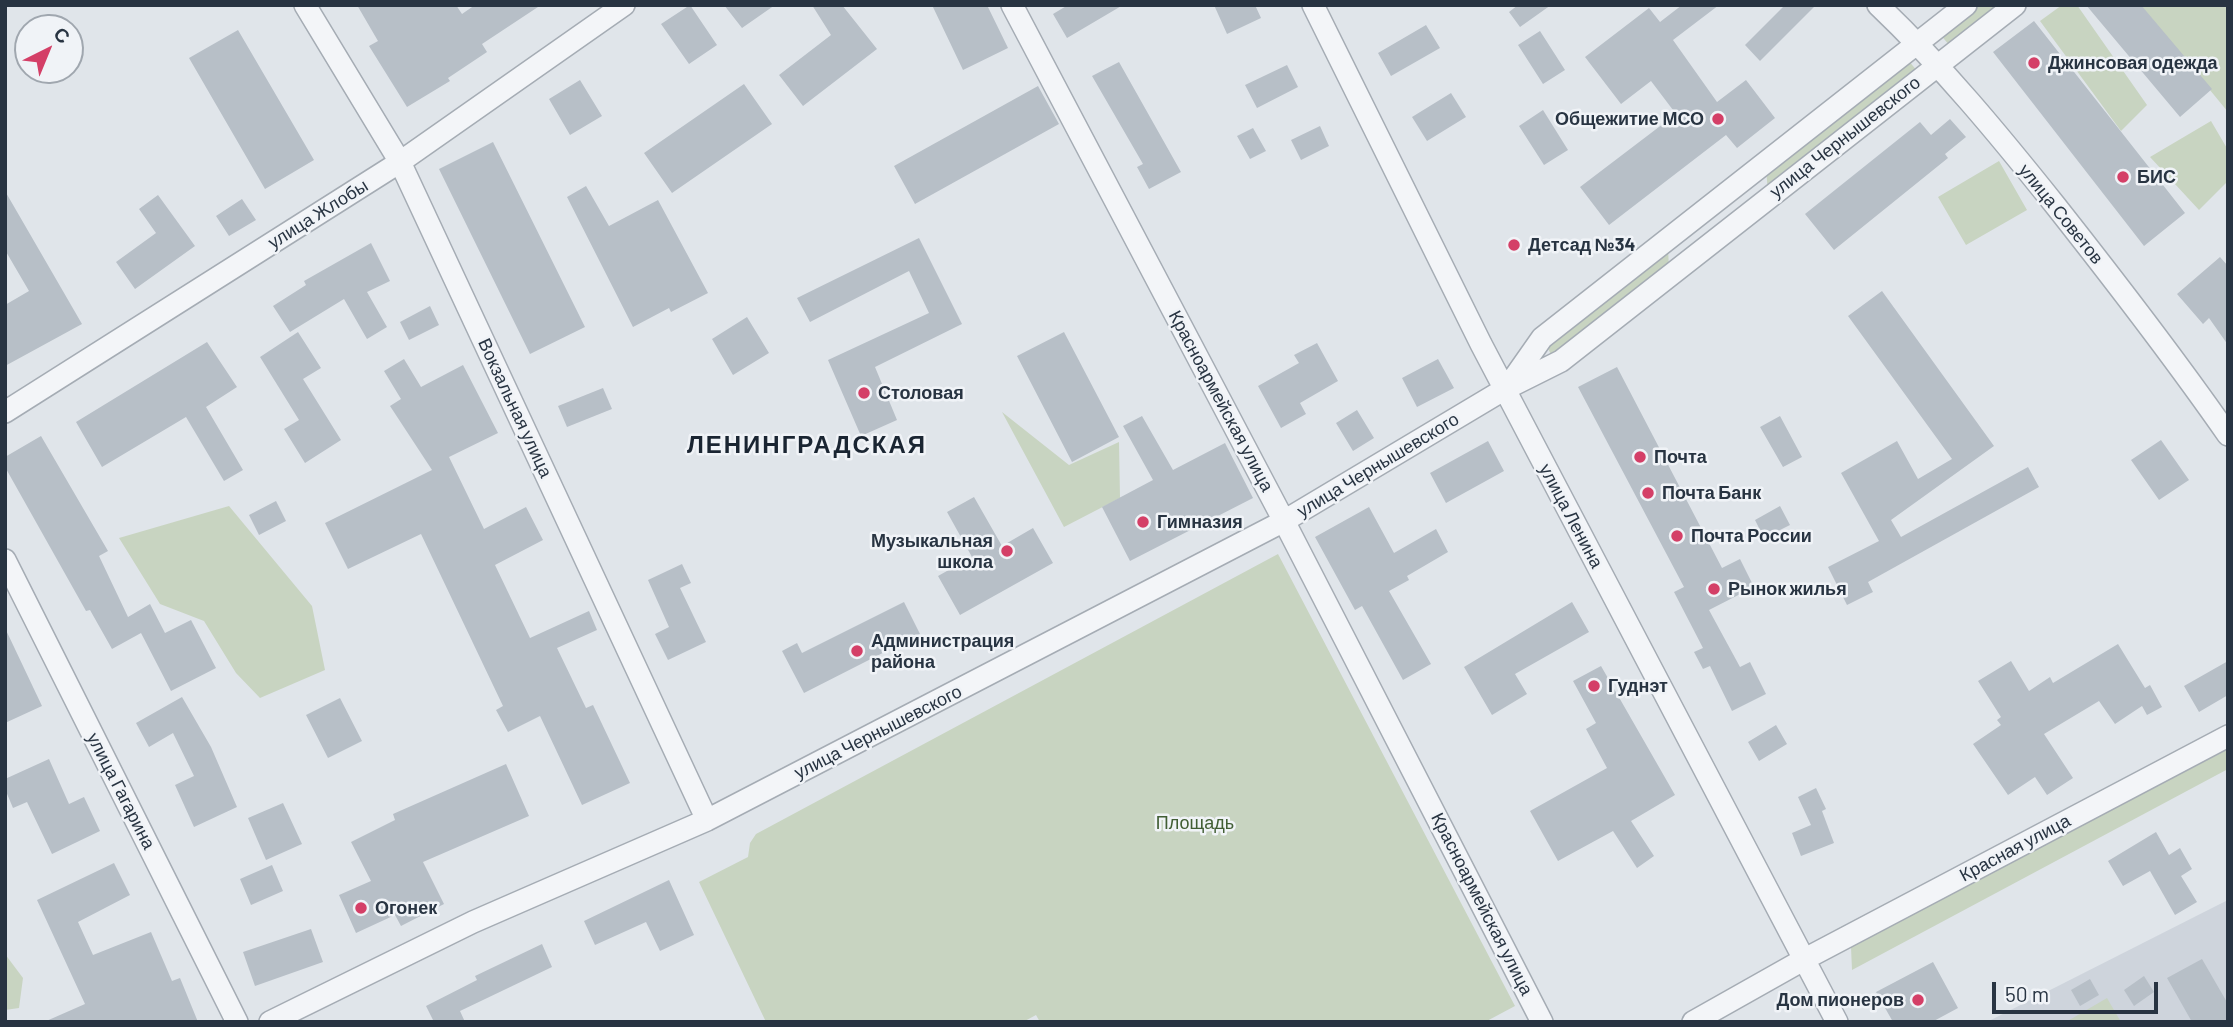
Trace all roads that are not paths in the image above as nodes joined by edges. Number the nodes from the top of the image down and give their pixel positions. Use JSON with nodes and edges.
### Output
{"nodes":[{"id":1,"x":305,"y":5,"type":"edge"},
{"id":2,"x":624,"y":5,"type":"edge"},
{"id":3,"x":1012,"y":5,"type":"edge"},
{"id":4,"x":1313,"y":5,"type":"edge"},
{"id":5,"x":1878,"y":5,"type":"edge"},
{"id":6,"x":1966,"y":5,"type":"edge"},
{"id":7,"x":2015,"y":5,"type":"edge"},
{"id":8,"x":1918,"y":43,"type":"junction"},
{"id":9,"x":1938,"y":63,"type":"junction"},
{"id":10,"x":400,"y":163,"type":"junction"},
{"id":11,"x":1505,"y":389,"type":"junction"},
{"id":12,"x":5,"y":412,"type":"edge"},
{"id":13,"x":2228,"y":436,"type":"edge"},
{"id":14,"x":1284,"y":521,"type":"junction"},
{"id":15,"x":5,"y":561,"type":"edge"},
{"id":16,"x":2228,"y":736,"type":"edge"},
{"id":17,"x":707,"y":820,"type":"junction"},
{"id":18,"x":1803,"y":960,"type":"junction"},
{"id":19,"x":237,"y":1022,"type":"edge"},
{"id":20,"x":270,"y":1022,"type":"edge"},
{"id":21,"x":1542,"y":1022,"type":"edge"},
{"id":22,"x":1693,"y":1022,"type":"edge"},
{"id":23,"x":1837,"y":1022,"type":"edge"}],
"edges":[{"from":1,"to":10,"type":"street","name":"Вокзальная улица"},
{"from":2,"to":10,"type":"street","name":"улица Жлобы"},
{"from":3,"to":14,"type":"street","name":"Красноармейская улица"},
{"from":4,"to":11,"type":"street","name":"улица Ленина"},
{"from":5,"to":8,"type":"street","name":"улица Советов"},
{"from":6,"to":8,"type":"street","name":"улица Чернышевского"},
{"from":7,"to":9,"type":"street","name":"улица Чернышевского"},
{"from":8,"to":9,"type":"street","name":"улица Советов"},
{"from":8,"to":11,"type":"street","name":"улица Чернышевского"},
{"from":9,"to":11,"type":"street","name":"улица Чернышевского"},
{"from":9,"to":13,"type":"street","name":"улица Советов"},
{"from":10,"to":12,"type":"street","name":"улица Жлобы"},
{"from":10,"to":17,"type":"street","name":"Вокзальная улица"},
{"from":11,"to":14,"type":"street","name":"улица Чернышевского"},
{"from":11,"to":18,"type":"street","name":"улица Ленина"},
{"from":14,"to":17,"type":"street","name":"улица Чернышевского"},
{"from":14,"to":21,"type":"street","name":"Красноармейская улица"},
{"from":15,"to":19,"type":"street","name":"улица Гагарина"},
{"from":16,"to":18,"type":"street","name":"Красная улица"},
{"from":17,"to":20,"type":"street","name":"улица Чернышевского"},
{"from":18,"to":22,"type":"street","name":"Красная улица"},
{"from":18,"to":23,"type":"street","name":"улица Ленина"}]}
